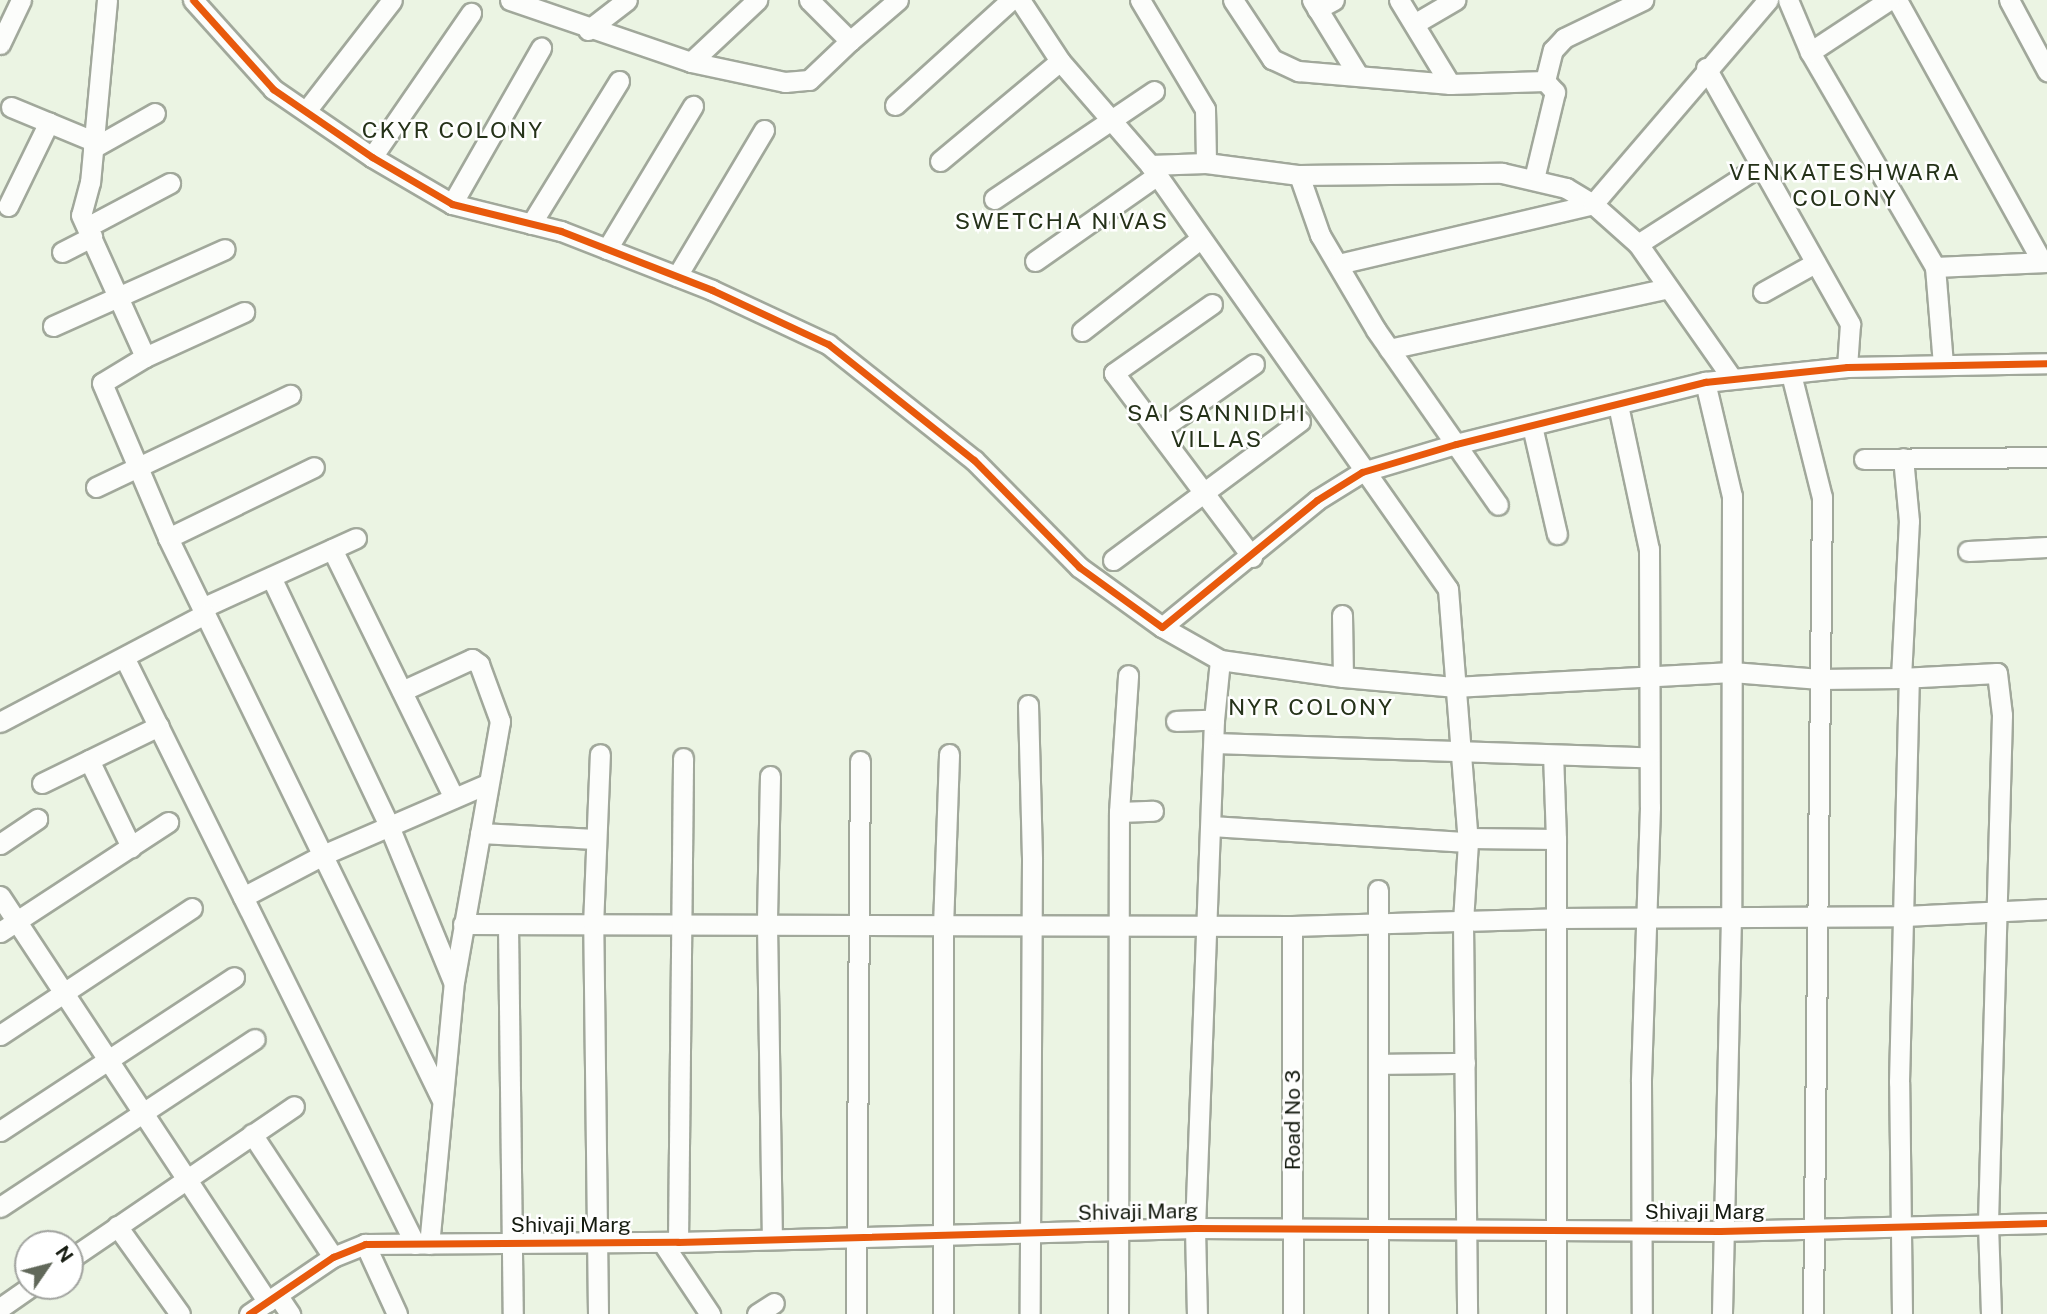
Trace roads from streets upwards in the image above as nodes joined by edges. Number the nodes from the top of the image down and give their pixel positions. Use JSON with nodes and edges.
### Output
{"nodes":[{"id":1,"x":22,"y":0,"type":"edge"},
{"id":2,"x":107,"y":0,"type":"edge"},
{"id":3,"x":193,"y":0,"type":"edge"},
{"id":4,"x":392,"y":0,"type":"edge"},
{"id":5,"x":510,"y":0,"type":"edge"},
{"id":6,"x":627,"y":0,"type":"edge"},
{"id":7,"x":757,"y":0,"type":"edge"},
{"id":8,"x":809,"y":0,"type":"edge"},
{"id":9,"x":898,"y":0,"type":"edge"},
{"id":10,"x":1011,"y":0,"type":"edge"},
{"id":11,"x":1020,"y":0,"type":"edge"},
{"id":12,"x":1140,"y":0,"type":"edge"},
{"id":13,"x":1233,"y":0,"type":"edge"},
{"id":14,"x":1399,"y":0,"type":"edge"},
{"id":15,"x":1455,"y":0,"type":"edge"},
{"id":16,"x":1643,"y":0,"type":"edge"},
{"id":17,"x":1768,"y":0,"type":"edge"},
{"id":18,"x":1788,"y":0,"type":"edge"},
{"id":19,"x":1889,"y":0,"type":"edge"},
{"id":20,"x":1897,"y":0,"type":"edge"},
{"id":21,"x":2009,"y":0,"type":"edge"},
{"id":22,"x":1321,"y":3,"type":"edge"},
{"id":23,"x":471,"y":13,"type":"dead end"},
{"id":24,"x":1413,"y":24,"type":"junction"},
{"id":25,"x":589,"y":30,"type":"junction"},
{"id":26,"x":850,"y":41,"type":"junction"},
{"id":27,"x":0,"y":44,"type":"edge"},
{"id":28,"x":541,"y":48,"type":"dead end"},
{"id":29,"x":1810,"y":52,"type":"junction"},
{"id":30,"x":1060,"y":61,"type":"junction"},
{"id":31,"x":691,"y":62,"type":"junction"},
{"id":32,"x":1706,"y":68,"type":"junction"},
{"id":33,"x":2046,"y":68,"type":"edge"},
{"id":34,"x":1358,"y":75,"type":"junction"},
{"id":35,"x":619,"y":81,"type":"dead end"},
{"id":36,"x":1545,"y":81,"type":"junction"},
{"id":37,"x":1450,"y":84,"type":"junction"},
{"id":38,"x":1154,"y":91,"type":"dead end"},
{"id":39,"x":895,"y":105,"type":"dead end"},
{"id":40,"x":693,"y":106,"type":"dead end"},
{"id":41,"x":11,"y":107,"type":"dead end"},
{"id":42,"x":306,"y":111,"type":"junction"},
{"id":43,"x":155,"y":113,"type":"dead end"},
{"id":44,"x":1111,"y":116,"type":"junction"},
{"id":45,"x":49,"y":122,"type":"junction"},
{"id":46,"x":764,"y":130,"type":"dead end"},
{"id":47,"x":93,"y":145,"type":"junction"},
{"id":48,"x":372,"y":157,"type":"junction"},
{"id":49,"x":940,"y":161,"type":"dead end"},
{"id":50,"x":1206,"y":163,"type":"junction"},
{"id":51,"x":1761,"y":165,"type":"junction"},
{"id":52,"x":1153,"y":170,"type":"junction"},
{"id":53,"x":1299,"y":175,"type":"junction"},
{"id":54,"x":1534,"y":179,"type":"junction"},
{"id":55,"x":170,"y":183,"type":"dead end"},
{"id":56,"x":993,"y":199,"type":"dead end"},
{"id":57,"x":452,"y":204,"type":"junction"},
{"id":58,"x":1593,"y":205,"type":"junction"},
{"id":59,"x":8,"y":206,"type":"dead end"},
{"id":60,"x":530,"y":224,"type":"junction"},
{"id":61,"x":90,"y":232,"type":"junction"},
{"id":62,"x":1200,"y":239,"type":"junction"},
{"id":63,"x":1638,"y":244,"type":"junction"},
{"id":64,"x":225,"y":249,"type":"dead end"},
{"id":65,"x":607,"y":249,"type":"junction"},
{"id":66,"x":62,"y":252,"type":"dead end"},
{"id":67,"x":1035,"y":261,"type":"dead end"},
{"id":68,"x":1815,"y":262,"type":"junction"},
{"id":69,"x":2044,"y":262,"type":"edge"},
{"id":70,"x":1338,"y":264,"type":"junction"},
{"id":71,"x":1935,"y":267,"type":"junction"},
{"id":72,"x":677,"y":276,"type":"junction"},
{"id":73,"x":1665,"y":289,"type":"junction"},
{"id":74,"x":1763,"y":292,"type":"dead end"},
{"id":75,"x":120,"y":296,"type":"junction"},
{"id":76,"x":1212,"y":304,"type":"dead end"},
{"id":77,"x":244,"y":312,"type":"dead end"},
{"id":78,"x":53,"y":326,"type":"dead end"},
{"id":79,"x":1082,"y":331,"type":"dead end"},
{"id":80,"x":1389,"y":349,"type":"junction"},
{"id":81,"x":145,"y":356,"type":"junction"},
{"id":82,"x":2047,"y":363,"type":"edge"},
{"id":83,"x":1254,"y":364,"type":"dead end"},
{"id":84,"x":1943,"y":364,"type":"junction"},
{"id":85,"x":1847,"y":367,"type":"junction"},
{"id":86,"x":1791,"y":374,"type":"junction"},
{"id":87,"x":1732,"y":378,"type":"junction"},
{"id":88,"x":1705,"y":382,"type":"junction"},
{"id":89,"x":290,"y":395,"type":"dead end"},
{"id":90,"x":1618,"y":405,"type":"junction"},
{"id":91,"x":1300,"y":421,"type":"dead end"},
{"id":92,"x":1532,"y":426,"type":"junction"},
{"id":93,"x":1158,"y":431,"type":"junction"},
{"id":94,"x":1456,"y":444,"type":"junction"},
{"id":95,"x":2047,"y":457,"type":"edge"},
{"id":96,"x":1903,"y":458,"type":"junction"},
{"id":97,"x":1864,"y":459,"type":"dead end"},
{"id":98,"x":137,"y":467,"type":"junction"},
{"id":99,"x":314,"y":467,"type":"dead end"},
{"id":100,"x":1362,"y":472,"type":"junction"},
{"id":101,"x":96,"y":487,"type":"dead end"},
{"id":102,"x":1203,"y":493,"type":"junction"},
{"id":103,"x":1498,"y":505,"type":"dead end"},
{"id":104,"x":1557,"y":534,"type":"dead end"},
{"id":105,"x":168,"y":538,"type":"junction"},
{"id":106,"x":356,"y":538,"type":"dead end"},
{"id":107,"x":2047,"y":547,"type":"edge"},
{"id":108,"x":332,"y":549,"type":"junction"},
{"id":109,"x":1968,"y":551,"type":"dead end"},
{"id":110,"x":1252,"y":557,"type":"junction"},
{"id":111,"x":1113,"y":560,"type":"dead end"},
{"id":112,"x":271,"y":577,"type":"junction"},
{"id":113,"x":203,"y":611,"type":"junction"},
{"id":114,"x":1342,"y":615,"type":"dead end"},
{"id":115,"x":1162,"y":627,"type":"junction"},
{"id":116,"x":125,"y":659,"type":"junction"},
{"id":117,"x":1220,"y":660,"type":"junction"},
{"id":118,"x":1732,"y":672,"type":"junction"},
{"id":119,"x":1128,"y":675,"type":"dead end"},
{"id":120,"x":1343,"y":677,"type":"junction"},
{"id":121,"x":1647,"y":678,"type":"junction"},
{"id":122,"x":1905,"y":678,"type":"junction"},
{"id":123,"x":1820,"y":679,"type":"junction"},
{"id":124,"x":1454,"y":687,"type":"junction"},
{"id":125,"x":402,"y":691,"type":"junction"},
{"id":126,"x":1028,"y":705,"type":"dead end"},
{"id":127,"x":1214,"y":720,"type":"junction"},
{"id":128,"x":0,"y":722,"type":"edge"},
{"id":129,"x":1176,"y":722,"type":"dead end"},
{"id":130,"x":159,"y":726,"type":"junction"},
{"id":131,"x":1216,"y":743,"type":"junction"},
{"id":132,"x":600,"y":754,"type":"dead end"},
{"id":133,"x":949,"y":754,"type":"dead end"},
{"id":134,"x":1461,"y":754,"type":"junction"},
{"id":135,"x":1553,"y":755,"type":"junction"},
{"id":136,"x":1649,"y":757,"type":"junction"},
{"id":137,"x":683,"y":758,"type":"dead end"},
{"id":138,"x":89,"y":760,"type":"junction"},
{"id":139,"x":860,"y":761,"type":"dead end"},
{"id":140,"x":770,"y":776,"type":"dead end"},
{"id":141,"x":42,"y":783,"type":"dead end"},
{"id":142,"x":487,"y":784,"type":"junction"},
{"id":143,"x":454,"y":798,"type":"junction"},
{"id":144,"x":1153,"y":811,"type":"dead end"},
{"id":145,"x":1119,"y":812,"type":"junction"},
{"id":146,"x":37,"y":819,"type":"dead end"},
{"id":147,"x":168,"y":822,"type":"dead end"},
{"id":148,"x":389,"y":826,"type":"junction"},
{"id":149,"x":1211,"y":826,"type":"junction"},
{"id":150,"x":480,"y":832,"type":"junction"},
{"id":151,"x":595,"y":839,"type":"junction"},
{"id":152,"x":1556,"y":839,"type":"junction"},
{"id":153,"x":1468,"y":840,"type":"junction"},
{"id":154,"x":0,"y":844,"type":"edge"},
{"id":155,"x":131,"y":846,"type":"junction"},
{"id":156,"x":325,"y":854,"type":"junction"},
{"id":157,"x":1378,"y":890,"type":"dead end"},
{"id":158,"x":0,"y":896,"type":"edge"},
{"id":159,"x":243,"y":897,"type":"junction"},
{"id":160,"x":192,"y":908,"type":"dead end"},
{"id":161,"x":2047,"y":909,"type":"edge"},
{"id":162,"x":1997,"y":913,"type":"junction"},
{"id":163,"x":1818,"y":914,"type":"junction"},
{"id":164,"x":1731,"y":916,"type":"junction"},
{"id":165,"x":1904,"y":916,"type":"junction"},
{"id":166,"x":1557,"y":918,"type":"junction"},
{"id":167,"x":1643,"y":920,"type":"junction"},
{"id":168,"x":17,"y":921,"type":"junction"},
{"id":169,"x":1463,"y":922,"type":"junction"},
{"id":170,"x":463,"y":924,"type":"junction"},
{"id":171,"x":767,"y":924,"type":"junction"},
{"id":172,"x":1379,"y":924,"type":"junction"},
{"id":173,"x":508,"y":925,"type":"junction"},
{"id":174,"x":683,"y":925,"type":"junction"},
{"id":175,"x":593,"y":926,"type":"junction"},
{"id":176,"x":856,"y":926,"type":"junction"},
{"id":177,"x":1029,"y":926,"type":"junction"},
{"id":178,"x":1122,"y":926,"type":"junction"},
{"id":179,"x":1293,"y":926,"type":"junction"},
{"id":180,"x":943,"y":927,"type":"junction"},
{"id":181,"x":1208,"y":927,"type":"junction"},
{"id":182,"x":0,"y":932,"type":"edge"},
{"id":183,"x":234,"y":977,"type":"dead end"},
{"id":184,"x":454,"y":981,"type":"junction"},
{"id":185,"x":62,"y":995,"type":"junction"},
{"id":186,"x":0,"y":1035,"type":"edge"},
{"id":187,"x":255,"y":1039,"type":"dead end"},
{"id":188,"x":108,"y":1058,"type":"junction"},
{"id":189,"x":1465,"y":1063,"type":"junction"},
{"id":190,"x":1380,"y":1064,"type":"junction"},
{"id":191,"x":441,"y":1098,"type":"junction"},
{"id":192,"x":295,"y":1106,"type":"dead end"},
{"id":193,"x":143,"y":1113,"type":"junction"},
{"id":194,"x":0,"y":1131,"type":"edge"},
{"id":195,"x":253,"y":1134,"type":"junction"},
{"id":196,"x":187,"y":1179,"type":"junction"},
{"id":197,"x":0,"y":1207,"type":"edge"},
{"id":198,"x":2047,"y":1223,"type":"edge"},
{"id":199,"x":1987,"y":1224,"type":"junction"},
{"id":200,"x":1903,"y":1225,"type":"junction"},
{"id":201,"x":117,"y":1226,"type":"junction"},
{"id":202,"x":1195,"y":1228,"type":"junction"},
{"id":203,"x":1294,"y":1228,"type":"junction"},
{"id":204,"x":1815,"y":1228,"type":"junction"},
{"id":205,"x":1116,"y":1229,"type":"junction"},
{"id":206,"x":1380,"y":1229,"type":"junction"},
{"id":207,"x":1468,"y":1229,"type":"junction"},
{"id":208,"x":1643,"y":1229,"type":"junction"},
{"id":209,"x":1558,"y":1230,"type":"junction"},
{"id":210,"x":1030,"y":1231,"type":"junction"},
{"id":211,"x":1720,"y":1231,"type":"junction"},
{"id":212,"x":941,"y":1235,"type":"junction"},
{"id":213,"x":857,"y":1238,"type":"junction"},
{"id":214,"x":772,"y":1239,"type":"junction"},
{"id":215,"x":595,"y":1241,"type":"junction"},
{"id":216,"x":670,"y":1242,"type":"junction"},
{"id":217,"x":511,"y":1243,"type":"junction"},
{"id":218,"x":365,"y":1244,"type":"junction"},
{"id":219,"x":422,"y":1244,"type":"junction"},
{"id":220,"x":84,"y":1249,"type":"edge"},
{"id":221,"x":333,"y":1257,"type":"junction"},
{"id":222,"x":273,"y":1299,"type":"junction"},
{"id":223,"x":774,"y":1303,"type":"dead end"},
{"id":224,"x":707,"y":1313,"type":"edge"},
{"id":225,"x":180,"y":1314,"type":"edge"},
{"id":226,"x":249,"y":1314,"type":"edge"},
{"id":227,"x":290,"y":1314,"type":"edge"},
{"id":228,"x":397,"y":1314,"type":"edge"},
{"id":229,"x":513,"y":1314,"type":"edge"},
{"id":230,"x":597,"y":1314,"type":"edge"},
{"id":231,"x":757,"y":1314,"type":"edge"},
{"id":232,"x":856,"y":1314,"type":"edge"},
{"id":233,"x":943,"y":1314,"type":"edge"},
{"id":234,"x":1030,"y":1314,"type":"edge"},
{"id":235,"x":1118,"y":1314,"type":"edge"},
{"id":236,"x":1197,"y":1314,"type":"edge"},
{"id":237,"x":1293,"y":1314,"type":"edge"},
{"id":238,"x":1378,"y":1314,"type":"edge"},
{"id":239,"x":1467,"y":1314,"type":"edge"},
{"id":240,"x":1556,"y":1314,"type":"edge"},
{"id":241,"x":1642,"y":1314,"type":"edge"},
{"id":242,"x":1722,"y":1314,"type":"edge"},
{"id":243,"x":1813,"y":1314,"type":"edge"},
{"id":244,"x":1902,"y":1314,"type":"edge"},
{"id":245,"x":1991,"y":1314,"type":"edge"}],
"edges":[{"from":1,"to":27,"type":"street"},
{"from":2,"to":47,"type":"street"},
{"from":3,"to":42,"type":"street"},
{"from":4,"to":42,"type":"street"},
{"from":5,"to":25,"type":"street"},
{"from":6,"to":25,"type":"street"},
{"from":7,"to":31,"type":"street"},
{"from":8,"to":26,"type":"street"},
{"from":9,"to":26,"type":"street"},
{"from":10,"to":39,"type":"street"},
{"from":11,"to":30,"type":"street"},
{"from":12,"to":50,"type":"street"},
{"from":13,"to":34,"type":"street"},
{"from":14,"to":24,"type":"street"},
{"from":15,"to":24,"type":"street"},
{"from":16,"to":36,"type":"street"},
{"from":17,"to":32,"type":"street"},
{"from":18,"to":29,"type":"street"},
{"from":19,"to":29,"type":"street"},
{"from":20,"to":69,"type":"street"},
{"from":21,"to":33,"type":"street"},
{"from":22,"to":34,"type":"street"},
{"from":23,"to":48,"type":"street"},
{"from":24,"to":37,"type":"street"},
{"from":25,"to":31,"type":"street"},
{"from":26,"to":31,"type":"street"},
{"from":28,"to":57,"type":"street"},
{"from":29,"to":71,"type":"street"},
{"from":30,"to":44,"type":"street"},
{"from":30,"to":49,"type":"street"},
{"from":32,"to":51,"type":"street"},
{"from":32,"to":58,"type":"street"},
{"from":34,"to":37,"type":"street"},
{"from":35,"to":60,"type":"street"},
{"from":36,"to":37,"type":"street"},
{"from":36,"to":54,"type":"street"},
{"from":38,"to":44,"type":"street"},
{"from":40,"to":65,"type":"street"},
{"from":41,"to":45,"type":"street"},
{"from":42,"to":48,"type":"street"},
{"from":43,"to":47,"type":"street"},
{"from":44,"to":52,"type":"street"},
{"from":44,"to":56,"type":"street"},
{"from":45,"to":47,"type":"street"},
{"from":45,"to":59,"type":"street"},
{"from":46,"to":72,"type":"street"},
{"from":47,"to":61,"type":"street"},
{"from":48,"to":57,"type":"street"},
{"from":50,"to":52,"type":"street"},
{"from":50,"to":53,"type":"street"},
{"from":51,"to":63,"type":"street"},
{"from":51,"to":68,"type":"street"},
{"from":52,"to":62,"type":"street"},
{"from":52,"to":67,"type":"street"},
{"from":53,"to":54,"type":"street"},
{"from":53,"to":70,"type":"street"},
{"from":54,"to":58,"type":"street"},
{"from":55,"to":61,"type":"street"},
{"from":57,"to":60,"type":"street"},
{"from":58,"to":63,"type":"street"},
{"from":58,"to":70,"type":"street"},
{"from":60,"to":65,"type":"street"},
{"from":61,"to":66,"type":"street"},
{"from":61,"to":75,"type":"street"},
{"from":62,"to":79,"type":"street"},
{"from":62,"to":100,"type":"street"},
{"from":63,"to":73,"type":"street"},
{"from":64,"to":75,"type":"street"},
{"from":65,"to":72,"type":"street"},
{"from":68,"to":74,"type":"street"},
{"from":68,"to":85,"type":"street"},
{"from":69,"to":71,"type":"street"},
{"from":70,"to":80,"type":"street"},
{"from":71,"to":84,"type":"street"},
{"from":72,"to":115,"type":"street"},
{"from":73,"to":80,"type":"street"},
{"from":73,"to":87,"type":"street"},
{"from":75,"to":78,"type":"street"},
{"from":75,"to":81,"type":"street"},
{"from":76,"to":93,"type":"street"},
{"from":77,"to":81,"type":"street"},
{"from":80,"to":94,"type":"street"},
{"from":81,"to":98,"type":"street"},
{"from":82,"to":84,"type":"street"},
{"from":83,"to":93,"type":"street"},
{"from":84,"to":85,"type":"street"},
{"from":85,"to":86,"type":"street"},
{"from":86,"to":87,"type":"street"},
{"from":86,"to":123,"type":"street"},
{"from":87,"to":88,"type":"street"},
{"from":88,"to":90,"type":"street"},
{"from":88,"to":118,"type":"street"},
{"from":89,"to":98,"type":"street"},
{"from":90,"to":92,"type":"street"},
{"from":90,"to":121,"type":"street"},
{"from":91,"to":102,"type":"street"},
{"from":92,"to":94,"type":"street"},
{"from":92,"to":104,"type":"street"},
{"from":93,"to":102,"type":"street"},
{"from":94,"to":100,"type":"street"},
{"from":94,"to":103,"type":"street"},
{"from":95,"to":96,"type":"street"},
{"from":96,"to":97,"type":"street"},
{"from":96,"to":122,"type":"street"},
{"from":98,"to":101,"type":"street"},
{"from":98,"to":105,"type":"street"},
{"from":99,"to":105,"type":"street"},
{"from":100,"to":110,"type":"street"},
{"from":100,"to":124,"type":"street"},
{"from":102,"to":110,"type":"street"},
{"from":102,"to":111,"type":"street"},
{"from":105,"to":113,"type":"street"},
{"from":106,"to":108,"type":"street"},
{"from":107,"to":109,"type":"street"},
{"from":108,"to":112,"type":"street"},
{"from":108,"to":125,"type":"street"},
{"from":110,"to":115,"type":"street"},
{"from":112,"to":113,"type":"street"},
{"from":112,"to":148,"type":"street"},
{"from":113,"to":116,"type":"street"},
{"from":113,"to":156,"type":"street"},
{"from":114,"to":120,"type":"street"},
{"from":115,"to":117,"type":"street"},
{"from":116,"to":128,"type":"street"},
{"from":116,"to":130,"type":"street"},
{"from":117,"to":120,"type":"street"},
{"from":117,"to":127,"type":"street"},
{"from":118,"to":121,"type":"street"},
{"from":118,"to":123,"type":"street"},
{"from":118,"to":164,"type":"street"},
{"from":119,"to":145,"type":"street"},
{"from":120,"to":124,"type":"street"},
{"from":121,"to":124,"type":"street"},
{"from":121,"to":136,"type":"street"},
{"from":122,"to":123,"type":"street"},
{"from":122,"to":162,"type":"street"},
{"from":122,"to":165,"type":"street"},
{"from":123,"to":163,"type":"street"},
{"from":124,"to":134,"type":"street"},
{"from":125,"to":142,"type":"street"},
{"from":125,"to":143,"type":"street"},
{"from":126,"to":177,"type":"street"},
{"from":127,"to":129,"type":"street"},
{"from":127,"to":131,"type":"street"},
{"from":130,"to":138,"type":"street"},
{"from":130,"to":159,"type":"street"},
{"from":131,"to":134,"type":"street"},
{"from":131,"to":149,"type":"street"},
{"from":132,"to":151,"type":"street"},
{"from":133,"to":180,"type":"street"},
{"from":134,"to":135,"type":"street"},
{"from":134,"to":153,"type":"street"},
{"from":135,"to":136,"type":"street"},
{"from":135,"to":152,"type":"street"},
{"from":136,"to":167,"type":"street"},
{"from":137,"to":174,"type":"street"},
{"from":138,"to":141,"type":"street"},
{"from":138,"to":155,"type":"street"},
{"from":139,"to":176,"type":"street"},
{"from":140,"to":171,"type":"street"},
{"from":142,"to":143,"type":"street"},
{"from":142,"to":150,"type":"street"},
{"from":143,"to":148,"type":"street"},
{"from":144,"to":145,"type":"street"},
{"from":145,"to":178,"type":"street"},
{"from":146,"to":154,"type":"street"},
{"from":147,"to":155,"type":"street"},
{"from":148,"to":156,"type":"street"},
{"from":148,"to":184,"type":"street"},
{"from":149,"to":153,"type":"street"},
{"from":149,"to":181,"type":"street"},
{"from":150,"to":151,"type":"street"},
{"from":150,"to":170,"type":"street"},
{"from":151,"to":175,"type":"street"},
{"from":152,"to":153,"type":"street"},
{"from":152,"to":166,"type":"street"},
{"from":153,"to":169,"type":"street"},
{"from":155,"to":168,"type":"street"},
{"from":156,"to":159,"type":"street"},
{"from":156,"to":191,"type":"street"},
{"from":157,"to":172,"type":"street"},
{"from":158,"to":168,"type":"street"},
{"from":159,"to":219,"type":"street"},
{"from":160,"to":185,"type":"street"},
{"from":161,"to":162,"type":"street"},
{"from":162,"to":165,"type":"street"},
{"from":162,"to":199,"type":"street"},
{"from":163,"to":164,"type":"street"},
{"from":163,"to":165,"type":"street"},
{"from":163,"to":204,"type":"street"},
{"from":164,"to":167,"type":"street"},
{"from":164,"to":211,"type":"street"},
{"from":165,"to":200,"type":"street"},
{"from":166,"to":167,"type":"street"},
{"from":166,"to":169,"type":"street"},
{"from":166,"to":209,"type":"street"},
{"from":167,"to":208,"type":"street"},
{"from":168,"to":182,"type":"street"},
{"from":168,"to":185,"type":"street"},
{"from":169,"to":172,"type":"street"},
{"from":169,"to":189,"type":"street"},
{"from":170,"to":173,"type":"street"},
{"from":170,"to":184,"type":"street"},
{"from":171,"to":174,"type":"street"},
{"from":171,"to":176,"type":"street"},
{"from":171,"to":214,"type":"street"},
{"from":172,"to":179,"type":"street"},
{"from":172,"to":190,"type":"street"},
{"from":173,"to":175,"type":"street"},
{"from":173,"to":217,"type":"street"},
{"from":174,"to":175,"type":"street"},
{"from":174,"to":216,"type":"street"},
{"from":175,"to":215,"type":"street"},
{"from":176,"to":180,"type":"street"},
{"from":176,"to":213,"type":"street"},
{"from":177,"to":178,"type":"street"},
{"from":177,"to":180,"type":"street"},
{"from":177,"to":210,"type":"street"},
{"from":178,"to":181,"type":"street"},
{"from":178,"to":205,"type":"street"},
{"from":179,"to":181,"type":"street"},
{"from":179,"to":203,"type":"street","name":"Road No 3"},
{"from":180,"to":212,"type":"street"},
{"from":181,"to":202,"type":"street"},
{"from":183,"to":188,"type":"street"},
{"from":184,"to":191,"type":"street"},
{"from":185,"to":186,"type":"street"},
{"from":185,"to":188,"type":"street"},
{"from":187,"to":193,"type":"street"},
{"from":188,"to":193,"type":"street"},
{"from":188,"to":194,"type":"street"},
{"from":189,"to":190,"type":"street"},
{"from":189,"to":207,"type":"street"},
{"from":190,"to":206,"type":"street"},
{"from":191,"to":219,"type":"street"},
{"from":192,"to":195,"type":"street"},
{"from":193,"to":196,"type":"street"},
{"from":193,"to":197,"type":"street"},
{"from":195,"to":196,"type":"street"},
{"from":195,"to":221,"type":"street"},
{"from":196,"to":201,"type":"street"},
{"from":196,"to":222,"type":"street"},
{"from":198,"to":199,"type":"street","name":"Shivaji Marg"},
{"from":199,"to":200,"type":"street","name":"Shivaji Marg"},
{"from":199,"to":245,"type":"street"},
{"from":200,"to":204,"type":"street","name":"Shivaji Marg"},
{"from":200,"to":244,"type":"street"},
{"from":201,"to":220,"type":"street"},
{"from":201,"to":225,"type":"street"},
{"from":202,"to":203,"type":"street","name":"Shivaji Marg"},
{"from":202,"to":205,"type":"street","name":"Shivaji Marg"},
{"from":202,"to":236,"type":"street"},
{"from":203,"to":206,"type":"street","name":"Shivaji Marg"},
{"from":203,"to":237,"type":"street","name":"Road No 3"},
{"from":204,"to":211,"type":"street","name":"Shivaji Marg"},
{"from":204,"to":243,"type":"street"},
{"from":205,"to":210,"type":"street","name":"Shivaji Marg"},
{"from":205,"to":235,"type":"street"},
{"from":206,"to":207,"type":"street","name":"Shivaji Marg"},
{"from":206,"to":238,"type":"street"},
{"from":207,"to":209,"type":"street","name":"Shivaji Marg"},
{"from":207,"to":239,"type":"street"},
{"from":208,"to":209,"type":"street","name":"Shivaji Marg"},
{"from":208,"to":211,"type":"street","name":"Shivaji Marg"},
{"from":208,"to":241,"type":"street"},
{"from":209,"to":240,"type":"street"},
{"from":210,"to":212,"type":"street","name":"Shivaji Marg"},
{"from":210,"to":234,"type":"street"},
{"from":211,"to":242,"type":"street"},
{"from":212,"to":213,"type":"street","name":"Shivaji Marg"},
{"from":212,"to":233,"type":"street"},
{"from":213,"to":214,"type":"street","name":"Shivaji Marg"},
{"from":213,"to":232,"type":"street"},
{"from":214,"to":216,"type":"street","name":"Shivaji Marg"},
{"from":215,"to":216,"type":"street","name":"Shivaji Marg"},
{"from":215,"to":217,"type":"street","name":"Shivaji Marg"},
{"from":215,"to":230,"type":"street"},
{"from":216,"to":224,"type":"street"},
{"from":217,"to":219,"type":"street","name":"Shivaji Marg"},
{"from":217,"to":229,"type":"street"},
{"from":218,"to":219,"type":"street","name":"Shivaji Marg"},
{"from":218,"to":221,"type":"street","name":"Shivaji Marg"},
{"from":218,"to":228,"type":"street"},
{"from":221,"to":222,"type":"street","name":"Shivaji Marg"},
{"from":222,"to":226,"type":"street","name":"Shivaji Marg"},
{"from":222,"to":227,"type":"street"},
{"from":223,"to":231,"type":"street"}]}
